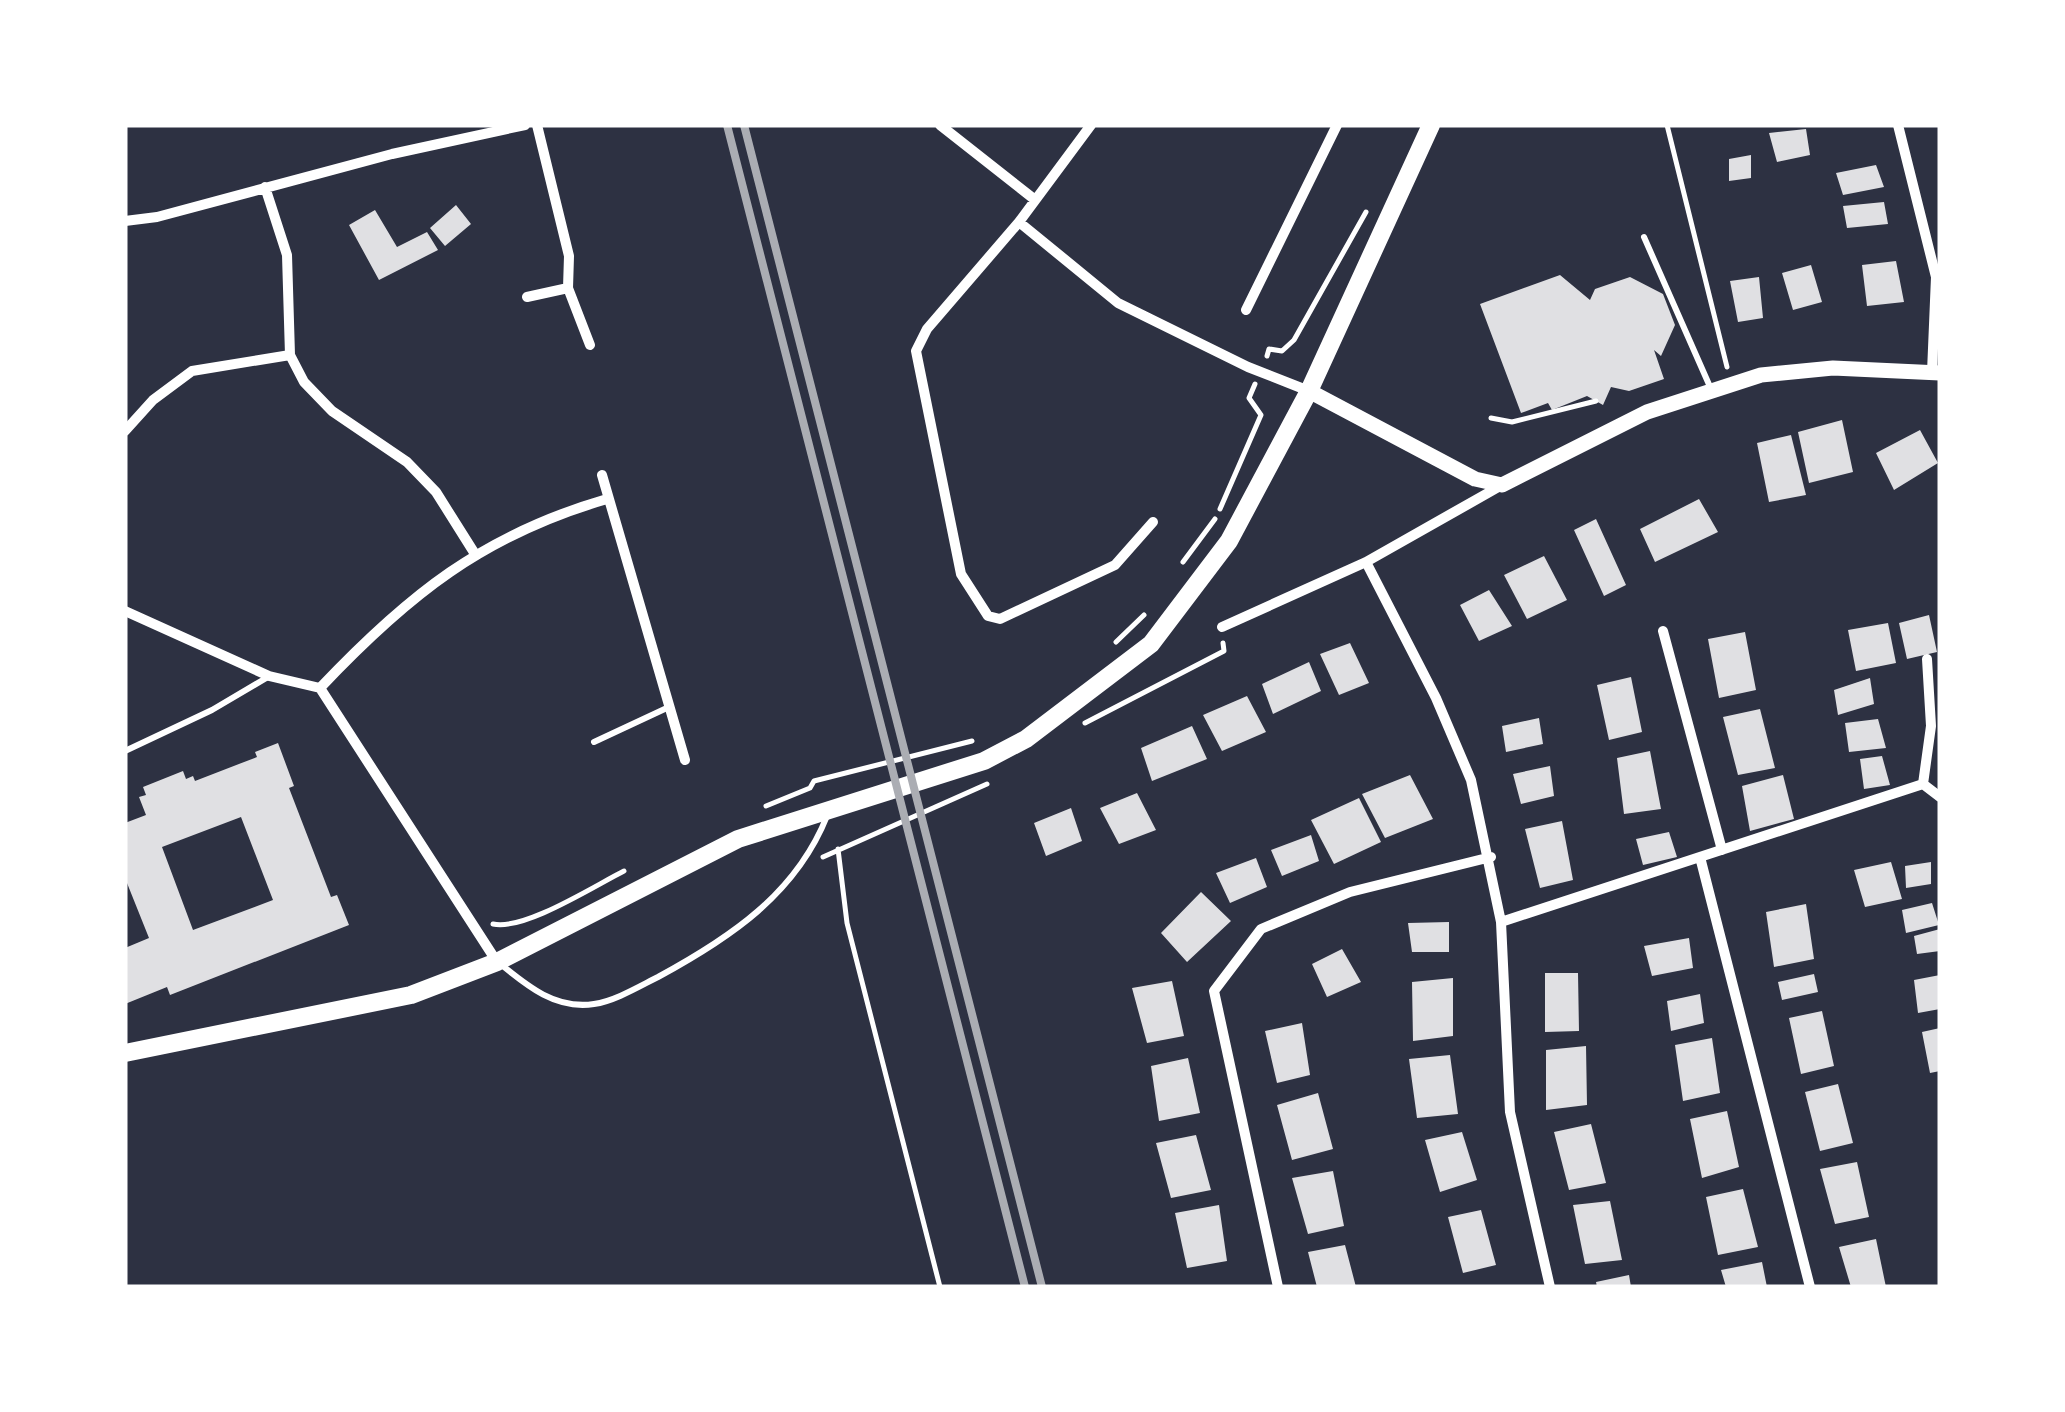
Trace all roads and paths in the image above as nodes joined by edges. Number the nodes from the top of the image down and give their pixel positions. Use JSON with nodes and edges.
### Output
{"nodes":[{"id":1,"x":525,"y":125,"type":"edge"},
{"id":2,"x":537,"y":125,"type":"edge"},
{"id":3,"x":940,"y":125,"type":"edge"},
{"id":4,"x":1091,"y":125,"type":"edge"},
{"id":5,"x":1337,"y":125,"type":"edge"},
{"id":6,"x":1431,"y":125,"type":"edge"},
{"id":7,"x":1667,"y":125,"type":"edge"},
{"id":8,"x":1898,"y":125,"type":"edge"},
{"id":9,"x":265,"y":188,"type":"junction"},
{"id":10,"x":1034,"y":198,"type":"junction"},
{"id":11,"x":1367,"y":209,"type":"dead end"},
{"id":12,"x":125,"y":221,"type":"edge"},
{"id":13,"x":1019,"y":222,"type":"junction"},
{"id":14,"x":1644,"y":237,"type":"dead end"},
{"id":15,"x":568,"y":288,"type":"junction"},
{"id":16,"x":527,"y":297,"type":"dead end"},
{"id":17,"x":1246,"y":310,"type":"dead end"},
{"id":18,"x":590,"y":345,"type":"dead end"},
{"id":19,"x":1269,"y":349,"type":"dead end"},
{"id":20,"x":290,"y":355,"type":"junction"},
{"id":21,"x":1936,"y":373,"type":"edge"},
{"id":22,"x":1731,"y":384,"type":"junction"},
{"id":23,"x":1712,"y":390,"type":"junction"},
{"id":24,"x":1309,"y":391,"type":"junction"},
{"id":25,"x":1249,"y":398,"type":"dead end"},
{"id":26,"x":1596,"y":401,"type":"dead end"},
{"id":27,"x":1491,"y":418,"type":"dead end"},
{"id":28,"x":125,"y":431,"type":"edge"},
{"id":29,"x":602,"y":475,"type":"dead end"},
{"id":30,"x":1502,"y":485,"type":"junction"},
{"id":31,"x":607,"y":499,"type":"junction"},
{"id":32,"x":1153,"y":522,"type":"dead end"},
{"id":33,"x":474,"y":554,"type":"junction"},
{"id":34,"x":1366,"y":562,"type":"junction"},
{"id":35,"x":1182,"y":564,"type":"dead end"},
{"id":36,"x":125,"y":611,"type":"edge"},
{"id":37,"x":1148,"y":612,"type":"dead end"},
{"id":38,"x":1222,"y":627,"type":"joint"},
{"id":39,"x":1664,"y":631,"type":"dead end"},
{"id":40,"x":1110,"y":647,"type":"dead end"},
{"id":41,"x":1927,"y":659,"type":"dead end"},
{"id":42,"x":269,"y":676,"type":"junction"},
{"id":43,"x":320,"y":688,"type":"junction"},
{"id":44,"x":669,"y":707,"type":"junction"},
{"id":45,"x":1068,"y":732,"type":"dead end"},
{"id":46,"x":975,"y":740,"type":"dead end"},
{"id":47,"x":594,"y":742,"type":"dead end"},
{"id":48,"x":125,"y":750,"type":"edge"},
{"id":49,"x":685,"y":760,"type":"dead end"},
{"id":50,"x":994,"y":781,"type":"dead end"},
{"id":51,"x":1923,"y":784,"type":"junction"},
{"id":52,"x":1940,"y":797,"type":"edge"},
{"id":53,"x":830,"y":808,"type":"junction"},
{"id":54,"x":755,"y":810,"type":"dead end"},
{"id":55,"x":1722,"y":850,"type":"junction"},
{"id":56,"x":1490,"y":858,"type":"junction"},
{"id":57,"x":1700,"y":858,"type":"junction"},
{"id":58,"x":630,"y":868,"type":"dead end"},
{"id":59,"x":481,"y":916,"type":"dead end"},
{"id":60,"x":1501,"y":922,"type":"junction"},
{"id":61,"x":498,"y":962,"type":"junction"},
{"id":62,"x":125,"y":1054,"type":"edge"},
{"id":63,"x":940,"y":1287,"type":"edge"},
{"id":64,"x":1278,"y":1287,"type":"edge"},
{"id":65,"x":1550,"y":1287,"type":"edge"},
{"id":66,"x":1810,"y":1287,"type":"edge"}],
"edges":[{"from":1,"to":9,"type":"street"},
{"from":2,"to":15,"type":"street"},
{"from":3,"to":10,"type":"street"},
{"from":4,"to":10,"type":"street"},
{"from":5,"to":17,"type":"street"},
{"from":6,"to":24,"type":"main road"},
{"from":7,"to":22,"type":"path"},
{"from":8,"to":21,"type":"street"},
{"from":9,"to":12,"type":"street"},
{"from":9,"to":20,"type":"street"},
{"from":10,"to":13,"type":"street"},
{"from":11,"to":19,"type":"path"},
{"from":13,"to":24,"type":"street"},
{"from":13,"to":32,"type":"street"},
{"from":14,"to":23,"type":"lane"},
{"from":15,"to":16,"type":"street"},
{"from":15,"to":18,"type":"street"},
{"from":20,"to":28,"type":"street"},
{"from":20,"to":33,"type":"street"},
{"from":21,"to":22,"type":"street"},
{"from":22,"to":23,"type":"street"},
{"from":23,"to":30,"type":"street"},
{"from":24,"to":30,"type":"street"},
{"from":24,"to":53,"type":"main road"},
{"from":25,"to":35,"type":"path"},
{"from":26,"to":27,"type":"path"},
{"from":29,"to":31,"type":"street"},
{"from":30,"to":34,"type":"street"},
{"from":31,"to":33,"type":"street"},
{"from":31,"to":44,"type":"street"},
{"from":33,"to":43,"type":"street"},
{"from":34,"to":38,"type":"street"},
{"from":34,"to":56,"type":"street"},
{"from":36,"to":42,"type":"street"},
{"from":37,"to":40,"type":"path"},
{"from":38,"to":45,"type":"path"},
{"from":39,"to":55,"type":"street"},
{"from":41,"to":51,"type":"street"},
{"from":42,"to":43,"type":"street"},
{"from":42,"to":48,"type":"lane"},
{"from":43,"to":61,"type":"street"},
{"from":44,"to":47,"type":"lane"},
{"from":44,"to":49,"type":"street"},
{"from":46,"to":54,"type":"path"},
{"from":50,"to":63,"type":"path"},
{"from":51,"to":52,"type":"street"},
{"from":51,"to":55,"type":"street"},
{"from":53,"to":61,"type":"main road"},
{"from":53,"to":61,"type":"lane"},
{"from":55,"to":57,"type":"street"},
{"from":56,"to":60,"type":"street"},
{"from":56,"to":64,"type":"street"},
{"from":57,"to":60,"type":"street"},
{"from":57,"to":66,"type":"street"},
{"from":58,"to":59,"type":"path"},
{"from":60,"to":65,"type":"street"},
{"from":61,"to":62,"type":"main road"}]}
